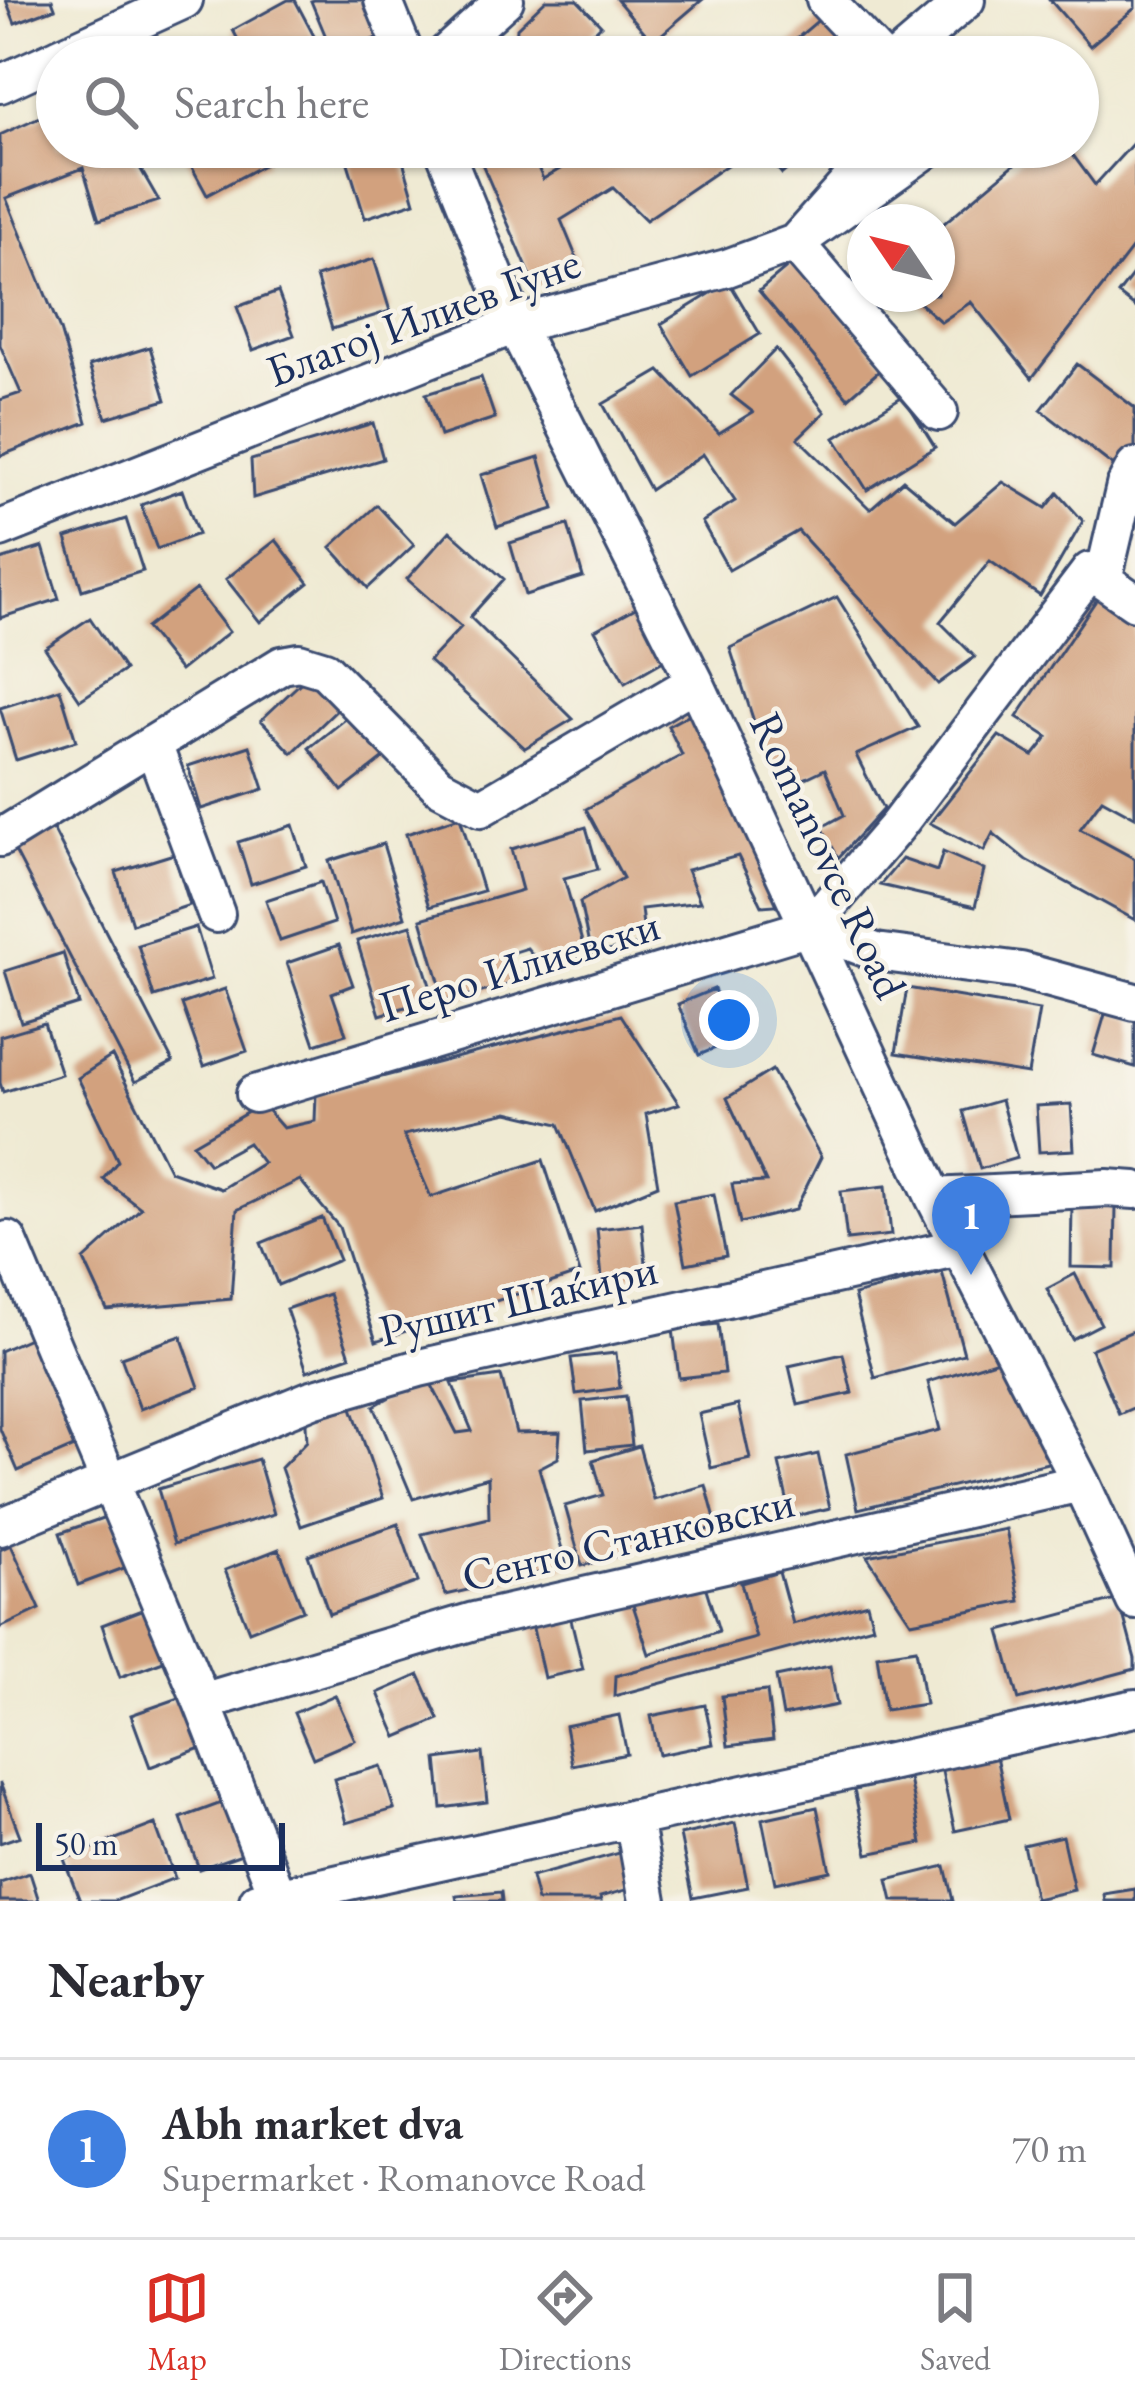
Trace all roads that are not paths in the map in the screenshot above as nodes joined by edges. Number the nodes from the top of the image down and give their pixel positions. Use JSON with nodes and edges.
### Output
{"nodes":[{"id":1,"x":184,"y":0,"type":"edge"},
{"id":2,"x":383,"y":0,"type":"edge"},
{"id":3,"x":505,"y":0,"type":"edge"},
{"id":4,"x":825,"y":0,"type":"edge"},
{"id":5,"x":966,"y":0,"type":"edge"},
{"id":6,"x":104,"y":36,"type":"edge"},
{"id":7,"x":398,"y":36,"type":"edge"},
{"id":8,"x":465,"y":36,"type":"edge"},
{"id":9,"x":859,"y":36,"type":"edge"},
{"id":10,"x":923,"y":36,"type":"edge"},
{"id":11,"x":36,"y":67,"type":"edge"},
{"id":12,"x":0,"y":84,"type":"edge"},
{"id":13,"x":451,"y":168,"type":"edge"},
{"id":14,"x":860,"y":168,"type":"edge"},
{"id":15,"x":900,"y":168,"type":"edge"},
{"id":16,"x":795,"y":243,"type":"junction"},
{"id":17,"x":515,"y":325,"type":"junction"},
{"id":18,"x":939,"y":412,"type":"dead end"},
{"id":19,"x":1135,"y":467,"type":"edge"},
{"id":20,"x":0,"y":529,"type":"edge"},
{"id":21,"x":1096,"y":576,"type":"junction"},
{"id":22,"x":1135,"y":602,"type":"edge"},
{"id":23,"x":694,"y":682,"type":"junction"},
{"id":24,"x":153,"y":745,"type":"junction"},
{"id":25,"x":0,"y":838,"type":"edge"},
{"id":26,"x":215,"y":914,"type":"dead end"},
{"id":27,"x":811,"y":927,"type":"junction"},
{"id":28,"x":1135,"y":1002,"type":"edge"},
{"id":29,"x":255,"y":1094,"type":"dead end"},
{"id":30,"x":1135,"y":1190,"type":"edge"},
{"id":31,"x":934,"y":1197,"type":"junction"},
{"id":32,"x":8,"y":1240,"type":"dead end"},
{"id":33,"x":960,"y":1247,"type":"junction"},
{"id":34,"x":108,"y":1482,"type":"junction"},
{"id":35,"x":1081,"y":1484,"type":"junction"},
{"id":36,"x":0,"y":1527,"type":"edge"},
{"id":37,"x":1130,"y":1578,"type":"edge"},
{"id":38,"x":202,"y":1702,"type":"junction"},
{"id":39,"x":1135,"y":1708,"type":"edge"},
{"id":40,"x":633,"y":1817,"type":"junction"},
{"id":41,"x":272,"y":1899,"type":"edge"},
{"id":42,"x":648,"y":1901,"type":"edge"}],
"edges":[{"from":1,"to":6,"type":"street"},
{"from":2,"to":7,"type":"street"},
{"from":3,"to":8,"type":"street"},
{"from":4,"to":9,"type":"street"},
{"from":5,"to":10,"type":"street"},
{"from":11,"to":12,"type":"street"},
{"from":13,"to":17,"type":"street","name":"Romanovce Road"},
{"from":14,"to":16,"type":"street"},
{"from":15,"to":16,"type":"street","name":"Благој Илиев Гуне"},
{"from":16,"to":17,"type":"street","name":"Благој Илиев Гуне"},
{"from":16,"to":18,"type":"street"},
{"from":17,"to":20,"type":"street","name":"Благој Илиев Гуне"},
{"from":17,"to":23,"type":"street","name":"Romanovce Road"},
{"from":19,"to":21,"type":"street"},
{"from":21,"to":22,"type":"street"},
{"from":21,"to":27,"type":"street"},
{"from":23,"to":24,"type":"street"},
{"from":23,"to":27,"type":"street","name":"Romanovce Road"},
{"from":24,"to":25,"type":"street"},
{"from":24,"to":26,"type":"street"},
{"from":27,"to":28,"type":"street"},
{"from":27,"to":29,"type":"street","name":"Перо Илиевски"},
{"from":27,"to":31,"type":"street","name":"Romanovce Road"},
{"from":30,"to":31,"type":"street"},
{"from":31,"to":33,"type":"street","name":"Romanovce Road"},
{"from":32,"to":34,"type":"street"},
{"from":33,"to":34,"type":"street","name":"Рушит Шаќири"},
{"from":33,"to":35,"type":"street","name":"Romanovce Road"},
{"from":34,"to":36,"type":"street","name":"Рушит Шаќири"},
{"from":34,"to":38,"type":"street"},
{"from":35,"to":37,"type":"street","name":"Romanovce Road"},
{"from":35,"to":38,"type":"street","name":"Сенто Станковски"},
{"from":38,"to":41,"type":"street"},
{"from":39,"to":40,"type":"street"},
{"from":40,"to":41,"type":"street"},
{"from":40,"to":42,"type":"street"}]}
